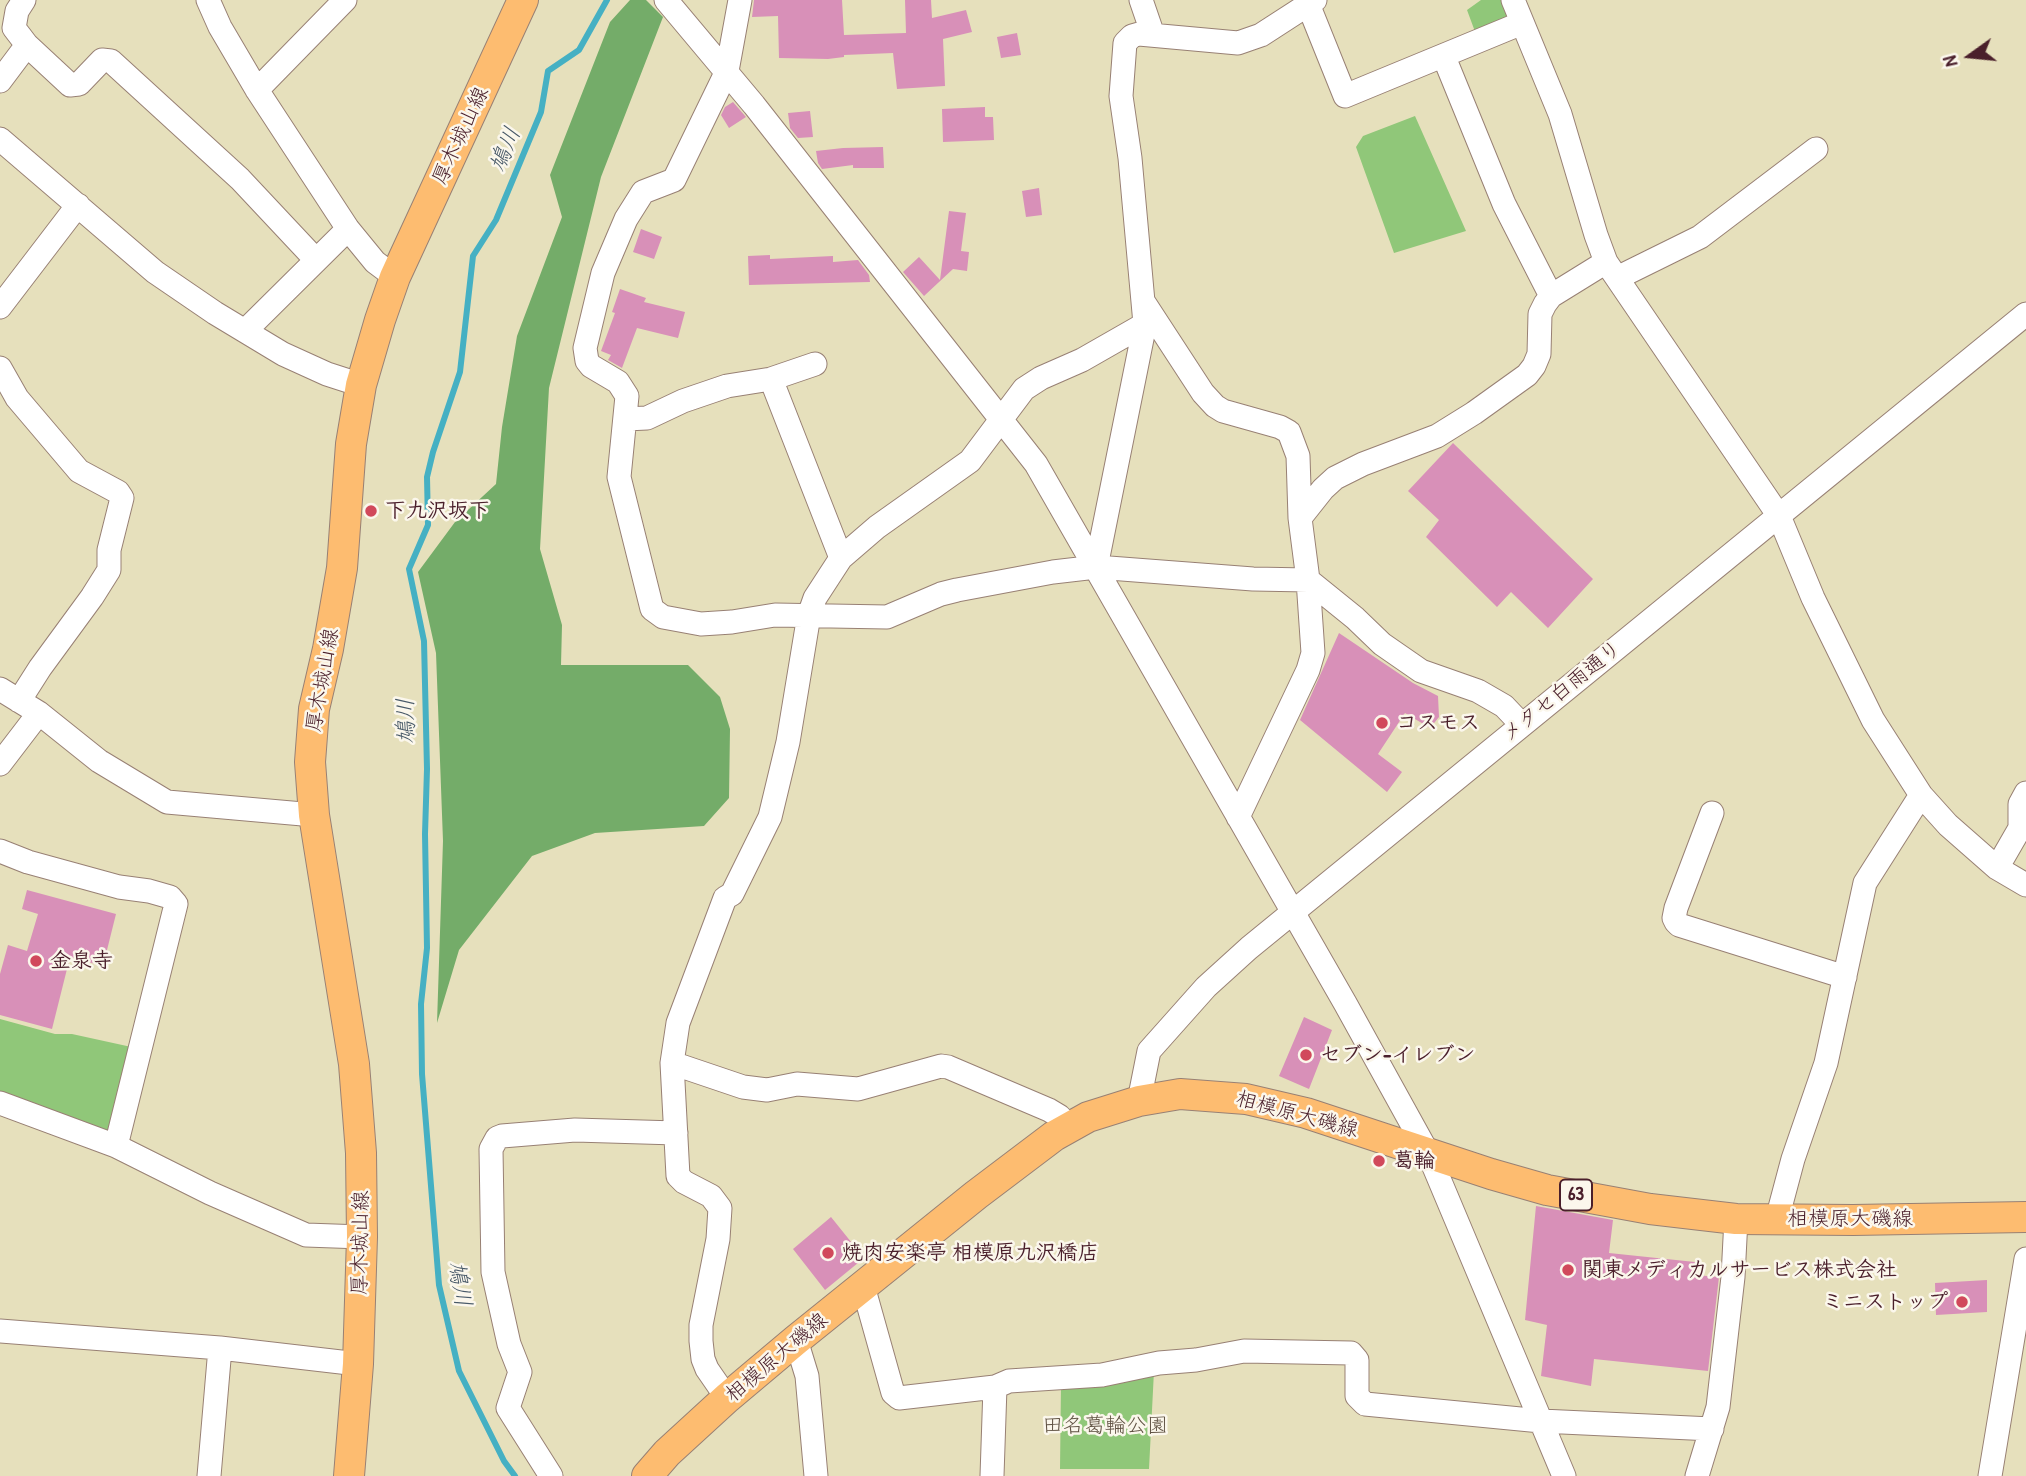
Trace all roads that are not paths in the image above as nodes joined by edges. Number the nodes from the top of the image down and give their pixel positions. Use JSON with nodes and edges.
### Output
{"nodes":[{"id":1,"x":24,"y":0,"type":"edge"},
{"id":2,"x":208,"y":0,"type":"edge"},
{"id":3,"x":345,"y":0,"type":"edge"},
{"id":4,"x":523,"y":0,"type":"edge"},
{"id":5,"x":666,"y":0,"type":"edge"},
{"id":6,"x":740,"y":0,"type":"edge"},
{"id":7,"x":1141,"y":0,"type":"edge"},
{"id":8,"x":1513,"y":0,"type":"edge"},
{"id":9,"x":1312,"y":2,"type":"edge"},
{"id":10,"x":1522,"y":23,"type":"junction"},
{"id":11,"x":1153,"y":35,"type":"junction"},
{"id":12,"x":27,"y":45,"type":"junction"},
{"id":13,"x":1444,"y":57,"type":"junction"},
{"id":14,"x":727,"y":71,"type":"junction"},
{"id":15,"x":0,"y":81,"type":"edge"},
{"id":16,"x":257,"y":90,"type":"junction"},
{"id":17,"x":0,"y":139,"type":"edge"},
{"id":18,"x":1816,"y":149,"type":"dead end"},
{"id":19,"x":78,"y":205,"type":"junction"},
{"id":20,"x":348,"y":229,"type":"junction"},
{"id":21,"x":316,"y":260,"type":"junction"},
{"id":22,"x":1612,"y":270,"type":"junction"},
{"id":23,"x":395,"y":277,"type":"junction"},
{"id":24,"x":1551,"y":296,"type":"junction"},
{"id":25,"x":1142,"y":299,"type":"junction"},
{"id":26,"x":0,"y":307,"type":"edge"},
{"id":27,"x":2026,"y":314,"type":"edge"},
{"id":28,"x":1144,"y":324,"type":"junction"},
{"id":29,"x":246,"y":330,"type":"junction"},
{"id":30,"x":816,"y":364,"type":"dead end"},
{"id":31,"x":0,"y":368,"type":"edge"},
{"id":32,"x":772,"y":379,"type":"junction"},
{"id":33,"x":361,"y":385,"type":"junction"},
{"id":34,"x":1002,"y":418,"type":"junction"},
{"id":35,"x":626,"y":419,"type":"junction"},
{"id":36,"x":1779,"y":516,"type":"junction"},
{"id":37,"x":1300,"y":518,"type":"junction"},
{"id":38,"x":841,"y":558,"type":"junction"},
{"id":39,"x":1096,"y":567,"type":"junction"},
{"id":40,"x":1308,"y":580,"type":"junction"},
{"id":41,"x":809,"y":615,"type":"junction"},
{"id":42,"x":19,"y":701,"type":"edge"},
{"id":43,"x":1522,"y":724,"type":"junction"},
{"id":44,"x":0,"y":764,"type":"edge"},
{"id":45,"x":2026,"y":793,"type":"edge"},
{"id":46,"x":1921,"y":796,"type":"junction"},
{"id":47,"x":1712,"y":813,"type":"dead end"},
{"id":48,"x":314,"y":815,"type":"junction"},
{"id":49,"x":1238,"y":817,"type":"junction"},
{"id":50,"x":0,"y":851,"type":"edge"},
{"id":51,"x":1997,"y":868,"type":"junction"},
{"id":52,"x":2026,"y":886,"type":"edge"},
{"id":53,"x":1292,"y":912,"type":"junction"},
{"id":54,"x":1845,"y":977,"type":"junction"},
{"id":55,"x":672,"y":1063,"type":"junction"},
{"id":56,"x":1139,"y":1101,"type":"junction"},
{"id":57,"x":0,"y":1103,"type":"edge"},
{"id":58,"x":1070,"y":1127,"type":"junction"},
{"id":59,"x":676,"y":1133,"type":"junction"},
{"id":60,"x":116,"y":1146,"type":"junction"},
{"id":61,"x":1429,"y":1155,"type":"junction"},
{"id":62,"x":2026,"y":1217,"type":"edge"},
{"id":63,"x":1737,"y":1219,"type":"junction"},
{"id":64,"x":1777,"y":1219,"type":"junction"},
{"id":65,"x":362,"y":1237,"type":"junction"},
{"id":66,"x":2026,"y":1259,"type":"edge"},
{"id":67,"x":863,"y":1286,"type":"junction"},
{"id":68,"x":0,"y":1331,"type":"edge"},
{"id":69,"x":796,"y":1340,"type":"junction"},
{"id":70,"x":220,"y":1348,"type":"junction"},
{"id":71,"x":358,"y":1364,"type":"junction"},
{"id":72,"x":995,"y":1387,"type":"junction"},
{"id":73,"x":727,"y":1398,"type":"junction"},
{"id":74,"x":1541,"y":1421,"type":"junction"},
{"id":75,"x":1712,"y":1429,"type":"junction"},
{"id":76,"x":209,"y":1476,"type":"edge"},
{"id":77,"x":349,"y":1476,"type":"edge"},
{"id":78,"x":551,"y":1476,"type":"edge"},
{"id":79,"x":647,"y":1476,"type":"edge"},
{"id":80,"x":816,"y":1476,"type":"edge"},
{"id":81,"x":992,"y":1476,"type":"edge"},
{"id":82,"x":1564,"y":1476,"type":"edge"},
{"id":83,"x":1697,"y":1476,"type":"edge"},
{"id":84,"x":1990,"y":1476,"type":"edge"}],
"edges":[{"from":1,"to":12,"type":"street"},
{"from":2,"to":16,"type":"street"},
{"from":3,"to":16,"type":"street"},
{"from":4,"to":23,"type":"main road","name":"厚木城山線"},
{"from":5,"to":14,"type":"street"},
{"from":6,"to":14,"type":"street"},
{"from":7,"to":11,"type":"street"},
{"from":8,"to":10,"type":"street"},
{"from":9,"to":11,"type":"street"},
{"from":9,"to":13,"type":"street"},
{"from":10,"to":13,"type":"street"},
{"from":10,"to":22,"type":"street"},
{"from":11,"to":25,"type":"street"},
{"from":12,"to":15,"type":"street"},
{"from":12,"to":21,"type":"street"},
{"from":13,"to":24,"type":"street"},
{"from":14,"to":34,"type":"street"},
{"from":14,"to":35,"type":"street"},
{"from":16,"to":20,"type":"street"},
{"from":17,"to":19,"type":"street"},
{"from":18,"to":22,"type":"street"},
{"from":19,"to":26,"type":"street"},
{"from":19,"to":29,"type":"street"},
{"from":20,"to":21,"type":"street"},
{"from":20,"to":23,"type":"street"},
{"from":21,"to":29,"type":"street"},
{"from":22,"to":24,"type":"street"},
{"from":22,"to":36,"type":"street"},
{"from":23,"to":33,"type":"main road","name":"厚木城山線"},
{"from":24,"to":37,"type":"street"},
{"from":25,"to":28,"type":"street"},
{"from":25,"to":37,"type":"street"},
{"from":27,"to":36,"type":"street","name":"メタセ白雨通り"},
{"from":28,"to":34,"type":"street"},
{"from":28,"to":39,"type":"street"},
{"from":29,"to":33,"type":"street"},
{"from":30,"to":32,"type":"street"},
{"from":31,"to":42,"type":"street"},
{"from":32,"to":35,"type":"street"},
{"from":32,"to":38,"type":"street"},
{"from":33,"to":48,"type":"main road","name":"厚木城山線"},
{"from":34,"to":38,"type":"street"},
{"from":34,"to":39,"type":"street"},
{"from":35,"to":41,"type":"street"},
{"from":36,"to":43,"type":"street","name":"メタセ白雨通り"},
{"from":36,"to":46,"type":"street"},
{"from":37,"to":40,"type":"street"},
{"from":38,"to":41,"type":"street"},
{"from":39,"to":40,"type":"street"},
{"from":39,"to":41,"type":"street"},
{"from":39,"to":49,"type":"street"},
{"from":40,"to":43,"type":"street"},
{"from":40,"to":49,"type":"street"},
{"from":41,"to":55,"type":"street"},
{"from":42,"to":44,"type":"street"},
{"from":42,"to":48,"type":"street"},
{"from":43,"to":53,"type":"street","name":"メタセ白雨通り"},
{"from":45,"to":51,"type":"street"},
{"from":46,"to":51,"type":"street"},
{"from":46,"to":54,"type":"street"},
{"from":47,"to":54,"type":"street"},
{"from":48,"to":65,"type":"main road","name":"厚木城山線"},
{"from":49,"to":53,"type":"street"},
{"from":50,"to":60,"type":"street"},
{"from":51,"to":52,"type":"street"},
{"from":53,"to":56,"type":"street","name":"メタセ白雨通り"},
{"from":53,"to":61,"type":"street"},
{"from":54,"to":64,"type":"street"},
{"from":55,"to":58,"type":"street"},
{"from":55,"to":59,"type":"street"},
{"from":56,"to":58,"type":"main road","name":"相模原大磯線","number":"63"},
{"from":56,"to":61,"type":"main road","name":"相模原大磯線","number":"63"},
{"from":57,"to":60,"type":"street"},
{"from":58,"to":67,"type":"main road","name":"相模原大磯線","number":"63"},
{"from":59,"to":73,"type":"street"},
{"from":59,"to":78,"type":"street"},
{"from":60,"to":65,"type":"street"},
{"from":61,"to":63,"type":"main road","name":"相模原大磯線","number":"63"},
{"from":61,"to":74,"type":"street"},
{"from":62,"to":64,"type":"main road","name":"相模原大磯線","number":"63"},
{"from":63,"to":64,"type":"main road","name":"相模原大磯線","number":"63"},
{"from":63,"to":75,"type":"street"},
{"from":65,"to":71,"type":"main road","name":"厚木城山線"},
{"from":66,"to":84,"type":"street"},
{"from":67,"to":69,"type":"main road","name":"相模原大磯線","number":"63"},
{"from":67,"to":72,"type":"street"},
{"from":68,"to":70,"type":"street"},
{"from":69,"to":73,"type":"main road","name":"相模原大磯線","number":"63"},
{"from":69,"to":80,"type":"street"},
{"from":70,"to":71,"type":"street"},
{"from":70,"to":76,"type":"street"},
{"from":71,"to":77,"type":"main road","name":"厚木城山線"},
{"from":72,"to":74,"type":"street"},
{"from":72,"to":81,"type":"street"},
{"from":73,"to":79,"type":"main road","name":"相模原大磯線","number":"63"},
{"from":74,"to":75,"type":"street"},
{"from":74,"to":82,"type":"street"},
{"from":75,"to":83,"type":"street"}]}
